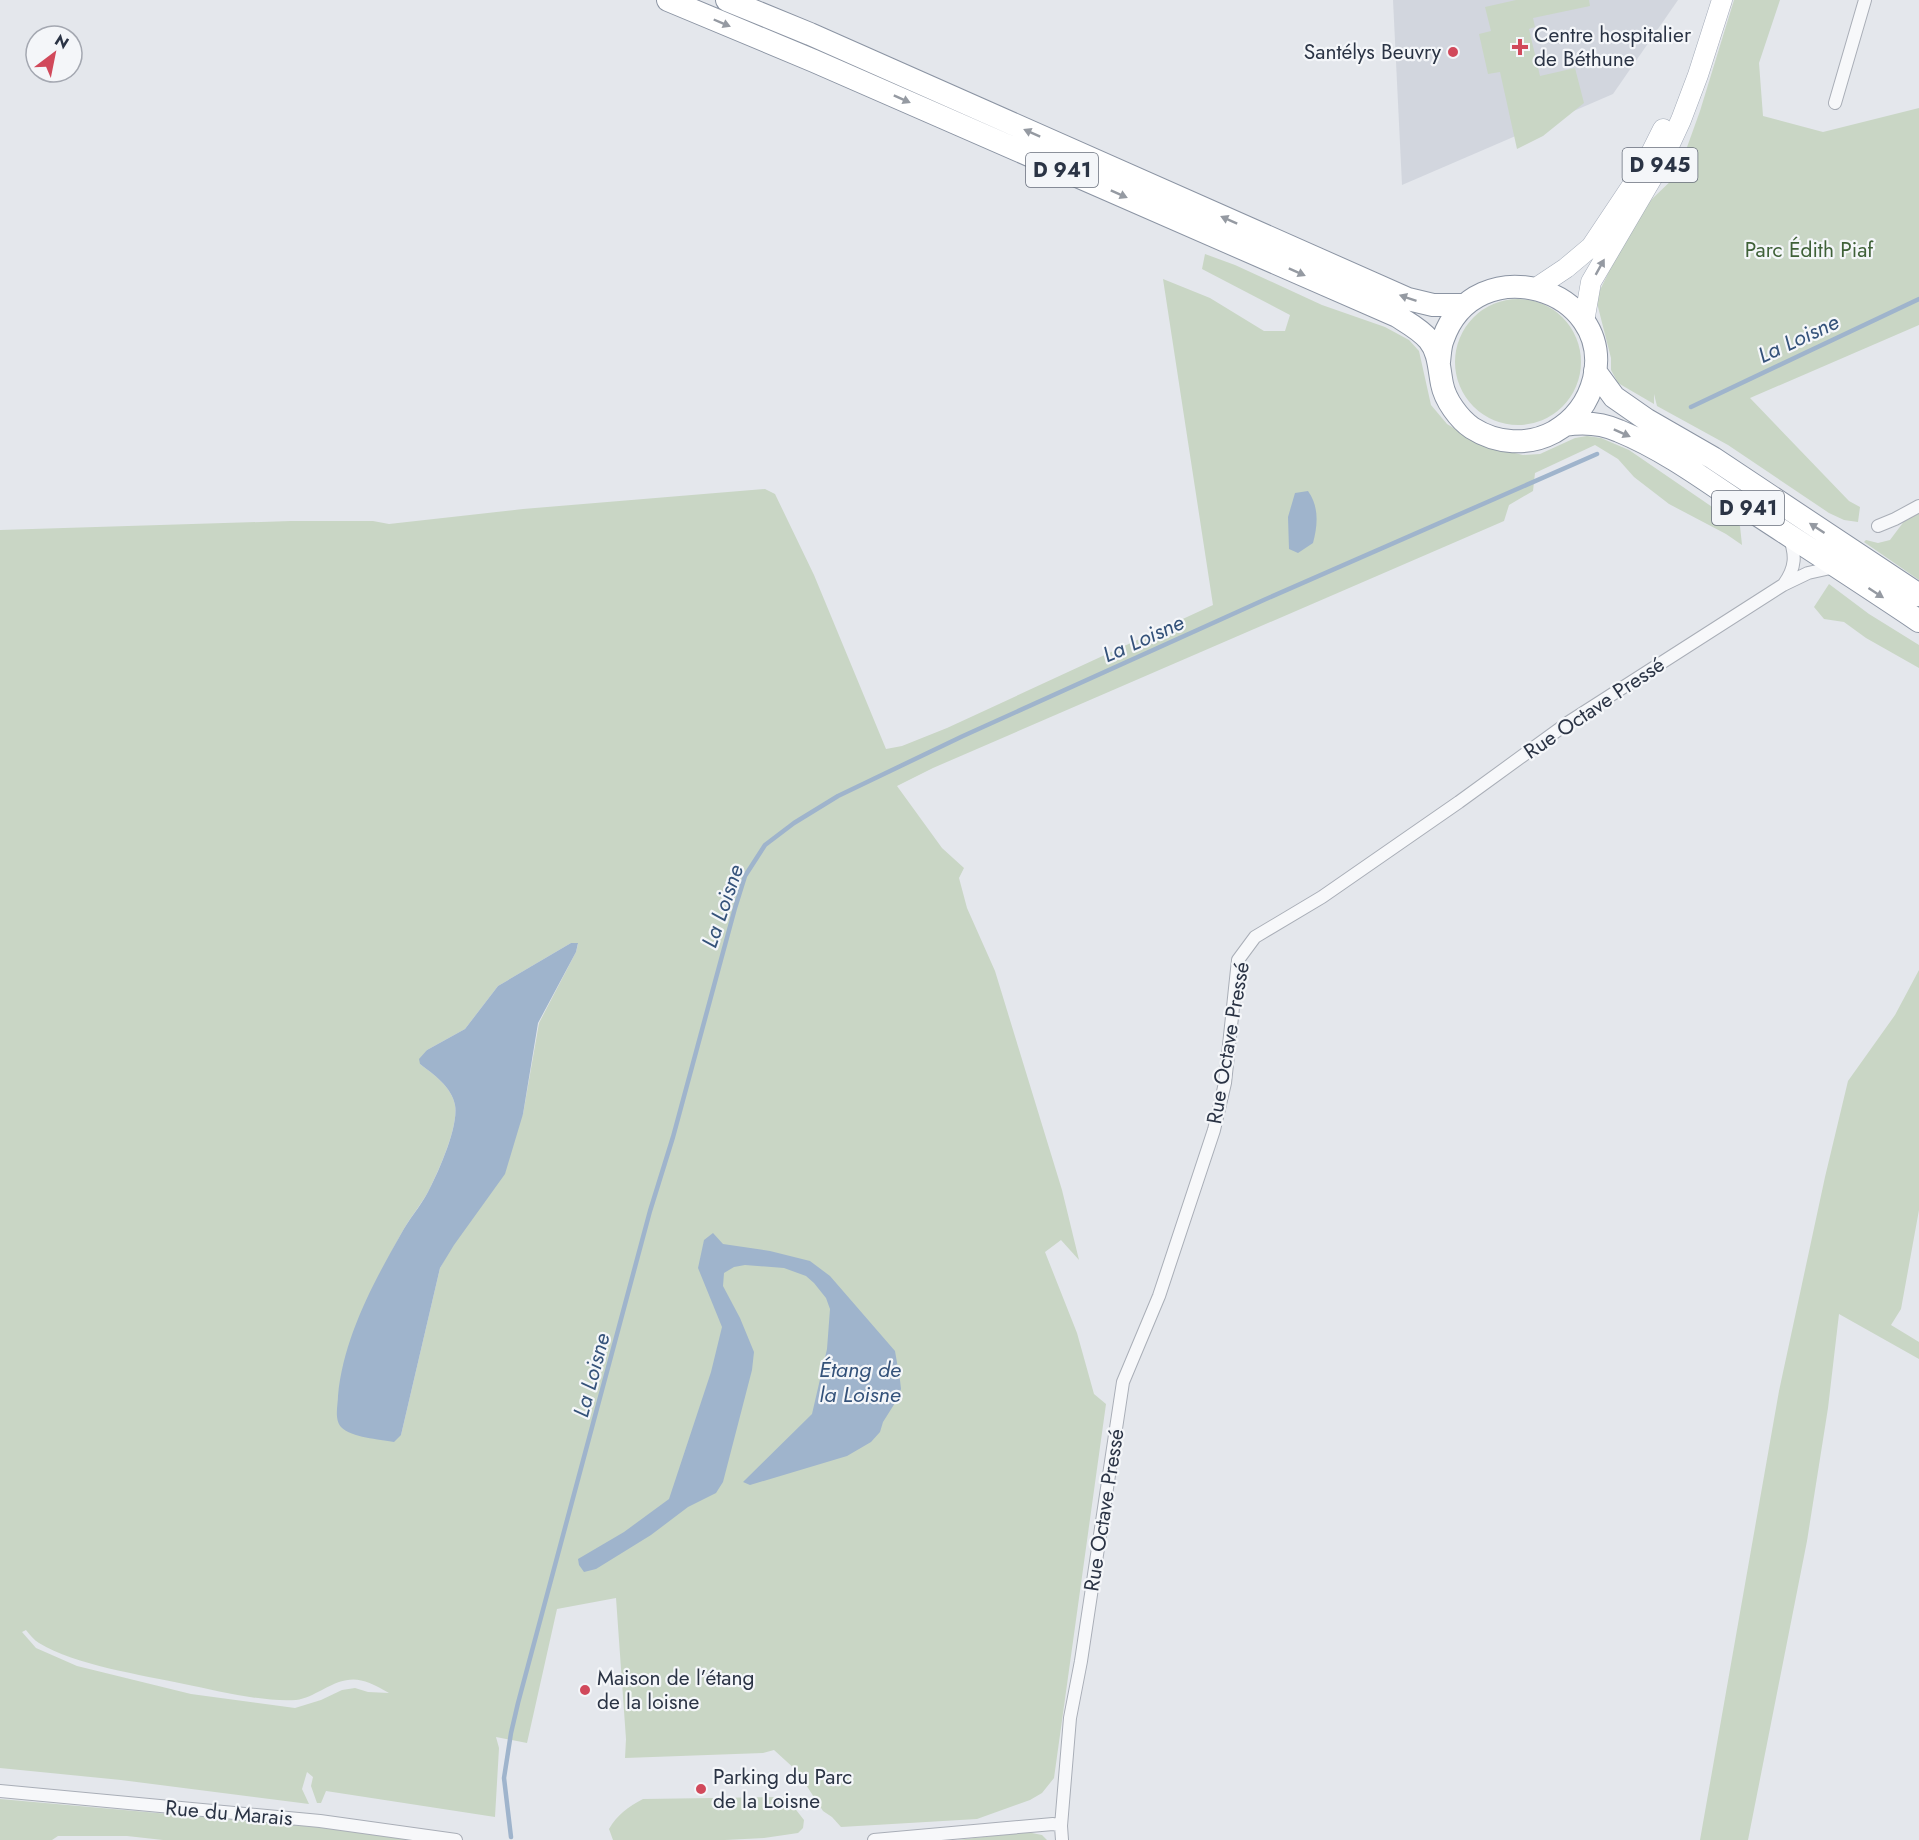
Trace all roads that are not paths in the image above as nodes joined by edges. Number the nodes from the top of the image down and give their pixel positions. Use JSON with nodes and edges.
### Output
{"nodes":[{"id":1,"x":668,"y":0,"type":"edge"},
{"id":2,"x":727,"y":0,"type":"edge"},
{"id":3,"x":760,"y":0,"type":"edge"},
{"id":4,"x":1722,"y":0,"type":"edge"},
{"id":5,"x":1865,"y":0,"type":"edge"},
{"id":6,"x":1707,"y":6,"type":"edge"},
{"id":7,"x":853,"y":54,"type":"junction"},
{"id":8,"x":1835,"y":103,"type":"dead end"},
{"id":9,"x":1536,"y":288,"type":"junction"},
{"id":10,"x":1465,"y":305,"type":"junction"},
{"id":11,"x":1584,"y":322,"type":"junction"},
{"id":12,"x":1439,"y":362,"type":"junction"},
{"id":13,"x":1595,"y":371,"type":"junction"},
{"id":14,"x":1565,"y":425,"type":"junction"},
{"id":15,"x":1919,"y":506,"type":"edge"},
{"id":16,"x":1878,"y":526,"type":"dead end"},
{"id":17,"x":1788,"y":535,"type":"junction"},
{"id":18,"x":1836,"y":567,"type":"junction"},
{"id":19,"x":1783,"y":585,"type":"junction"},
{"id":20,"x":1919,"y":595,"type":"edge"},
{"id":21,"x":1919,"y":621,"type":"edge"},
{"id":22,"x":0,"y":1791,"type":"edge"},
{"id":23,"x":1061,"y":1826,"type":"junction"},
{"id":24,"x":456,"y":1840,"type":"edge"},
{"id":25,"x":874,"y":1840,"type":"edge"},
{"id":26,"x":1062,"y":1840,"type":"edge"}],
"edges":[{"from":1,"to":12,"type":"highway","number":"D 941","one_way":true},
{"from":2,"to":7,"type":"highway","number":"D 941"},
{"from":3,"to":7,"type":"highway"},
{"from":11,"to":4,"type":"main road","number":"D 945","one_way":true},
{"from":5,"to":8,"type":"street"},
{"from":6,"to":9,"type":"main road","number":"D 945"},
{"from":10,"to":7,"type":"highway","number":"D 941","one_way":true},
{"from":9,"to":10,"type":"highway"},
{"from":9,"to":11,"type":"highway"},
{"from":10,"to":12,"type":"highway"},
{"from":11,"to":13,"type":"highway"},
{"from":12,"to":14,"type":"highway"},
{"from":13,"to":14,"type":"highway"},
{"from":20,"to":13,"type":"highway","number":"D 941","one_way":true},
{"from":14,"to":17,"type":"highway","number":"D 941","one_way":true},
{"from":15,"to":16,"type":"street"},
{"from":17,"to":18,"type":"highway","number":"D 941"},
{"from":17,"to":19,"type":"street"},
{"from":18,"to":19,"type":"street","name":"Rue Octave Pressé"},
{"from":18,"to":21,"type":"highway","number":"D 941","one_way":true},
{"from":19,"to":23,"type":"street","name":"Rue Octave Pressé"},
{"from":22,"to":24,"type":"street","name":"Rue du Marais"},
{"from":23,"to":25,"type":"street"},
{"from":23,"to":26,"type":"street","name":"Rue Octave Pressé"}]}
